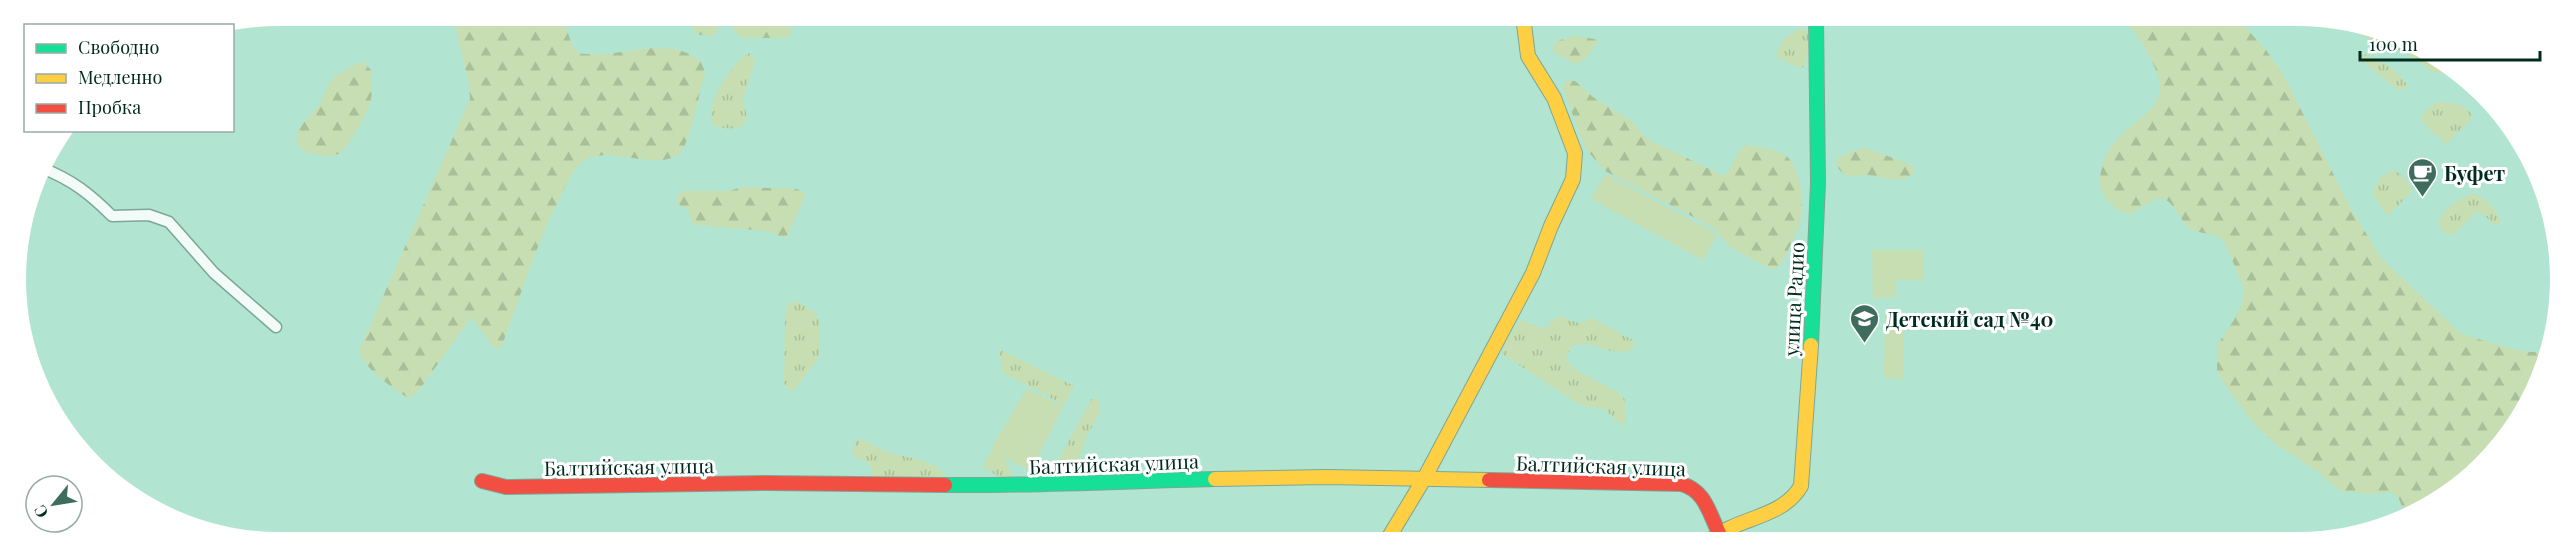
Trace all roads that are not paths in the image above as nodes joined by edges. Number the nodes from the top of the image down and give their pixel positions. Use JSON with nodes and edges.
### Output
{"nodes":[{"id":1,"x":1524,"y":26,"type":"edge"},
{"id":2,"x":1816,"y":26,"type":"edge"},
{"id":3,"x":50,"y":171,"type":"edge"},
{"id":4,"x":276,"y":327,"type":"dead end"},
{"id":5,"x":1424,"y":479,"type":"junction"},
{"id":6,"x":482,"y":481,"type":"dead end"},
{"id":7,"x":1392,"y":532,"type":"edge"},
{"id":8,"x":1712,"y":532,"type":"edge"},
{"id":9,"x":1726,"y":532,"type":"edge"}],
"edges":[{"from":1,"to":5,"type":"street"},
{"from":2,"to":9,"type":"street","name":"улица Радио"},
{"from":3,"to":4,"type":"street"},
{"from":5,"to":6,"type":"street","name":"Балтийская улица"},
{"from":5,"to":7,"type":"street"},
{"from":5,"to":8,"type":"street","name":"Балтийская улица"}]}
